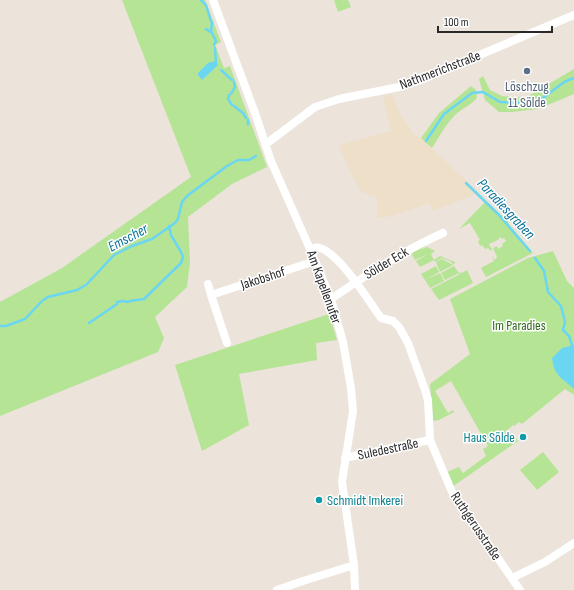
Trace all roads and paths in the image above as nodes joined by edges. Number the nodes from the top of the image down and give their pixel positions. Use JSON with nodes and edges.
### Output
{"nodes":[{"id":1,"x":213,"y":0,"type":"edge"},
{"id":2,"x":574,"y":15,"type":"edge"},
{"id":3,"x":266,"y":144,"type":"junction"},
{"id":4,"x":443,"y":233,"type":"dead end"},
{"id":5,"x":310,"y":249,"type":"junction"},
{"id":6,"x":315,"y":261,"type":"junction"},
{"id":7,"x":355,"y":282,"type":"junction"},
{"id":8,"x":208,"y":284,"type":"dead end"},
{"id":9,"x":211,"y":295,"type":"junction"},
{"id":10,"x":331,"y":299,"type":"junction"},
{"id":11,"x":227,"y":343,"type":"dead end"},
{"id":12,"x":430,"y":440,"type":"junction"},
{"id":13,"x":345,"y":458,"type":"junction"},
{"id":14,"x":574,"y":543,"type":"edge"},
{"id":15,"x":354,"y":565,"type":"junction"},
{"id":16,"x":512,"y":578,"type":"junction"},
{"id":17,"x":277,"y":590,"type":"edge"},
{"id":18,"x":355,"y":590,"type":"edge"},
{"id":19,"x":520,"y":590,"type":"edge"}],
"edges":[{"from":1,"to":3,"type":"street","name":"Am Kapellenufer"},
{"from":2,"to":3,"type":"street","name":"Nathmerichstraße"},
{"from":3,"to":5,"type":"street","name":"Am Kapellenufer"},
{"from":4,"to":7,"type":"street","name":"Sölder Eck"},
{"from":5,"to":6,"type":"street","name":"Am Kapellenufer"},
{"from":5,"to":7,"type":"street","name":"Ruthgerusstraße"},
{"from":6,"to":9,"type":"street","name":"Jakobshof"},
{"from":6,"to":10,"type":"street","name":"Am Kapellenufer"},
{"from":7,"to":10,"type":"street","name":"Sölder Eck"},
{"from":7,"to":12,"type":"street","name":"Ruthgerusstraße"},
{"from":8,"to":9,"type":"street"},
{"from":9,"to":11,"type":"street"},
{"from":10,"to":13,"type":"street","name":"Am Kapellenufer"},
{"from":12,"to":13,"type":"street","name":"Suledestraße"},
{"from":12,"to":16,"type":"street","name":"Ruthgerusstraße"},
{"from":13,"to":15,"type":"street","name":"Am Kapellenufer"},
{"from":14,"to":16,"type":"street"},
{"from":15,"to":17,"type":"street"},
{"from":15,"to":18,"type":"street","name":"Am Kapellenufer"},
{"from":16,"to":19,"type":"street","name":"Ruthgerusstraße"}]}
